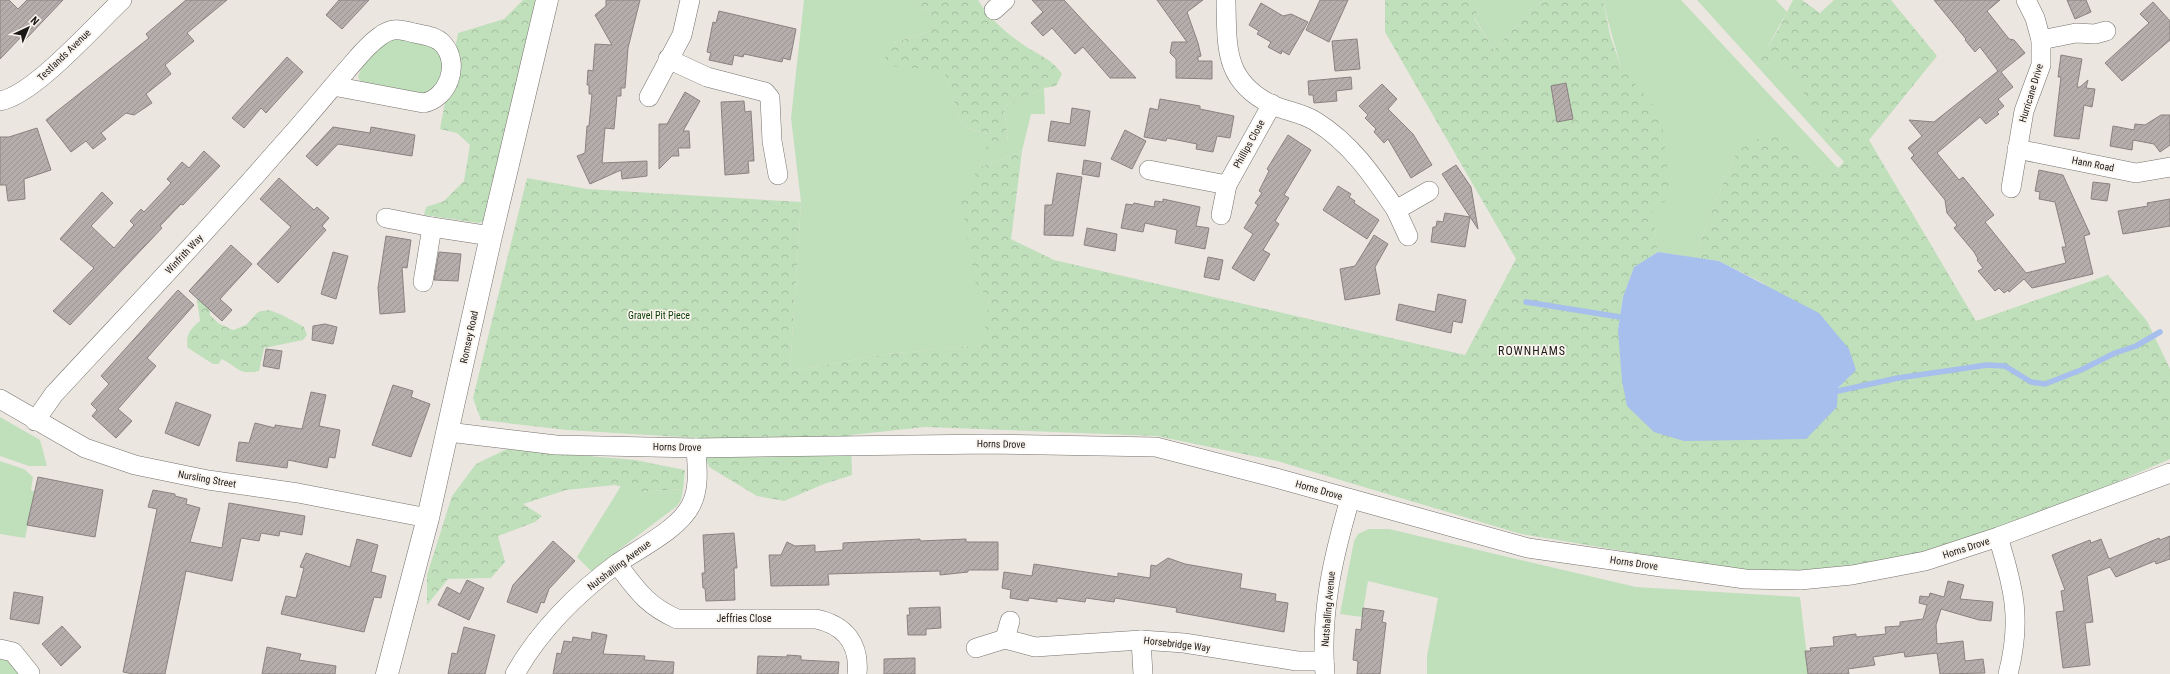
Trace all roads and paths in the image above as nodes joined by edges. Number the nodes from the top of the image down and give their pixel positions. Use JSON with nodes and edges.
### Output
{"nodes":[{"id":1,"x":122,"y":0,"type":"edge"},
{"id":2,"x":548,"y":0,"type":"edge"},
{"id":3,"x":690,"y":0,"type":"edge"},
{"id":4,"x":1226,"y":0,"type":"edge"},
{"id":5,"x":2026,"y":0,"type":"edge"},
{"id":6,"x":2106,"y":31,"type":"dead end"},
{"id":7,"x":2041,"y":40,"type":"junction"},
{"id":8,"x":668,"y":59,"type":"junction"},
{"id":9,"x":333,"y":86,"type":"junction"},
{"id":10,"x":649,"y":97,"type":"dead end"},
{"id":11,"x":0,"y":101,"type":"edge"},
{"id":12,"x":1272,"y":104,"type":"junction"},
{"id":13,"x":2017,"y":149,"type":"junction"},
{"id":14,"x":2170,"y":167,"type":"edge"},
{"id":15,"x":1149,"y":170,"type":"dead end"},
{"id":16,"x":778,"y":175,"type":"dead end"},
{"id":17,"x":1227,"y":185,"type":"junction"},
{"id":18,"x":2011,"y":188,"type":"dead end"},
{"id":19,"x":1429,"y":191,"type":"dead end"},
{"id":20,"x":1396,"y":210,"type":"junction"},
{"id":21,"x":1220,"y":215,"type":"dead end"},
{"id":22,"x":386,"y":218,"type":"dead end"},
{"id":23,"x":432,"y":227,"type":"junction"},
{"id":24,"x":491,"y":236,"type":"junction"},
{"id":25,"x":1408,"y":236,"type":"dead end"},
{"id":26,"x":423,"y":282,"type":"dead end"},
{"id":27,"x":0,"y":399,"type":"edge"},
{"id":28,"x":35,"y":421,"type":"junction"},
{"id":29,"x":448,"y":432,"type":"junction"},
{"id":30,"x":696,"y":448,"type":"junction"},
{"id":31,"x":2170,"y":473,"type":"edge"},
{"id":32,"x":1350,"y":499,"type":"junction"},
{"id":33,"x":428,"y":518,"type":"junction"},
{"id":34,"x":1998,"y":537,"type":"junction"},
{"id":35,"x":617,"y":564,"type":"junction"},
{"id":36,"x":1010,"y":621,"type":"dead end"},
{"id":37,"x":1005,"y":639,"type":"junction"},
{"id":38,"x":1141,"y":640,"type":"junction"},
{"id":39,"x":976,"y":648,"type":"dead end"},
{"id":40,"x":0,"y":649,"type":"edge"},
{"id":41,"x":1324,"y":667,"type":"edge"},
{"id":42,"x":30,"y":673,"type":"dead end"},
{"id":43,"x":387,"y":674,"type":"edge"},
{"id":44,"x":515,"y":674,"type":"edge"},
{"id":45,"x":857,"y":674,"type":"edge"},
{"id":46,"x":1143,"y":674,"type":"edge"},
{"id":47,"x":2008,"y":674,"type":"edge"}],
"edges":[{"from":1,"to":11,"type":"street","name":"Testlands Avenue"},
{"from":2,"to":24,"type":"main road","name":"Romsey Road"},
{"from":3,"to":8,"type":"street"},
{"from":4,"to":12,"type":"street"},
{"from":5,"to":7,"type":"street","name":"Hurricane Drive"},
{"from":6,"to":7,"type":"street"},
{"from":7,"to":13,"type":"street","name":"Hurricane Drive"},
{"from":8,"to":10,"type":"street"},
{"from":8,"to":16,"type":"street"},
{"from":9,"to":9,"type":"street","name":"Winfrith Way"},
{"from":9,"to":28,"type":"street","name":"Winfrith Way"},
{"from":12,"to":17,"type":"street","name":"Phillips Close"},
{"from":12,"to":20,"type":"street"},
{"from":13,"to":14,"type":"street","name":"Hann Road"},
{"from":13,"to":18,"type":"street","name":"Hurricane Drive"},
{"from":15,"to":17,"type":"street"},
{"from":17,"to":21,"type":"street","name":"Phillips Close"},
{"from":19,"to":20,"type":"street"},
{"from":20,"to":25,"type":"street"},
{"from":22,"to":23,"type":"street"},
{"from":23,"to":24,"type":"street"},
{"from":23,"to":26,"type":"street"},
{"from":24,"to":29,"type":"main road","name":"Romsey Road"},
{"from":27,"to":28,"type":"street","name":"Nursling Street"},
{"from":28,"to":33,"type":"street","name":"Nursling Street"},
{"from":29,"to":30,"type":"street","name":"Horns Drove"},
{"from":29,"to":33,"type":"main road","name":"Romsey Road"},
{"from":30,"to":32,"type":"street","name":"Horns Drove"},
{"from":30,"to":35,"type":"street","name":"Nutshalling Avenue"},
{"from":31,"to":34,"type":"street","name":"Horns Drove"},
{"from":32,"to":34,"type":"street","name":"Horns Drove"},
{"from":32,"to":41,"type":"street","name":"Nutshalling Avenue"},
{"from":33,"to":43,"type":"main road","name":"Romsey Road"},
{"from":34,"to":47,"type":"street"},
{"from":35,"to":44,"type":"street","name":"Nutshalling Avenue"},
{"from":35,"to":45,"type":"street","name":"Jeffries Close"},
{"from":36,"to":37,"type":"street"},
{"from":37,"to":38,"type":"street","name":"Horsebridge Way"},
{"from":37,"to":39,"type":"street"},
{"from":38,"to":41,"type":"street","name":"Horsebridge Way"},
{"from":38,"to":46,"type":"street"},
{"from":40,"to":42,"type":"street"}]}
